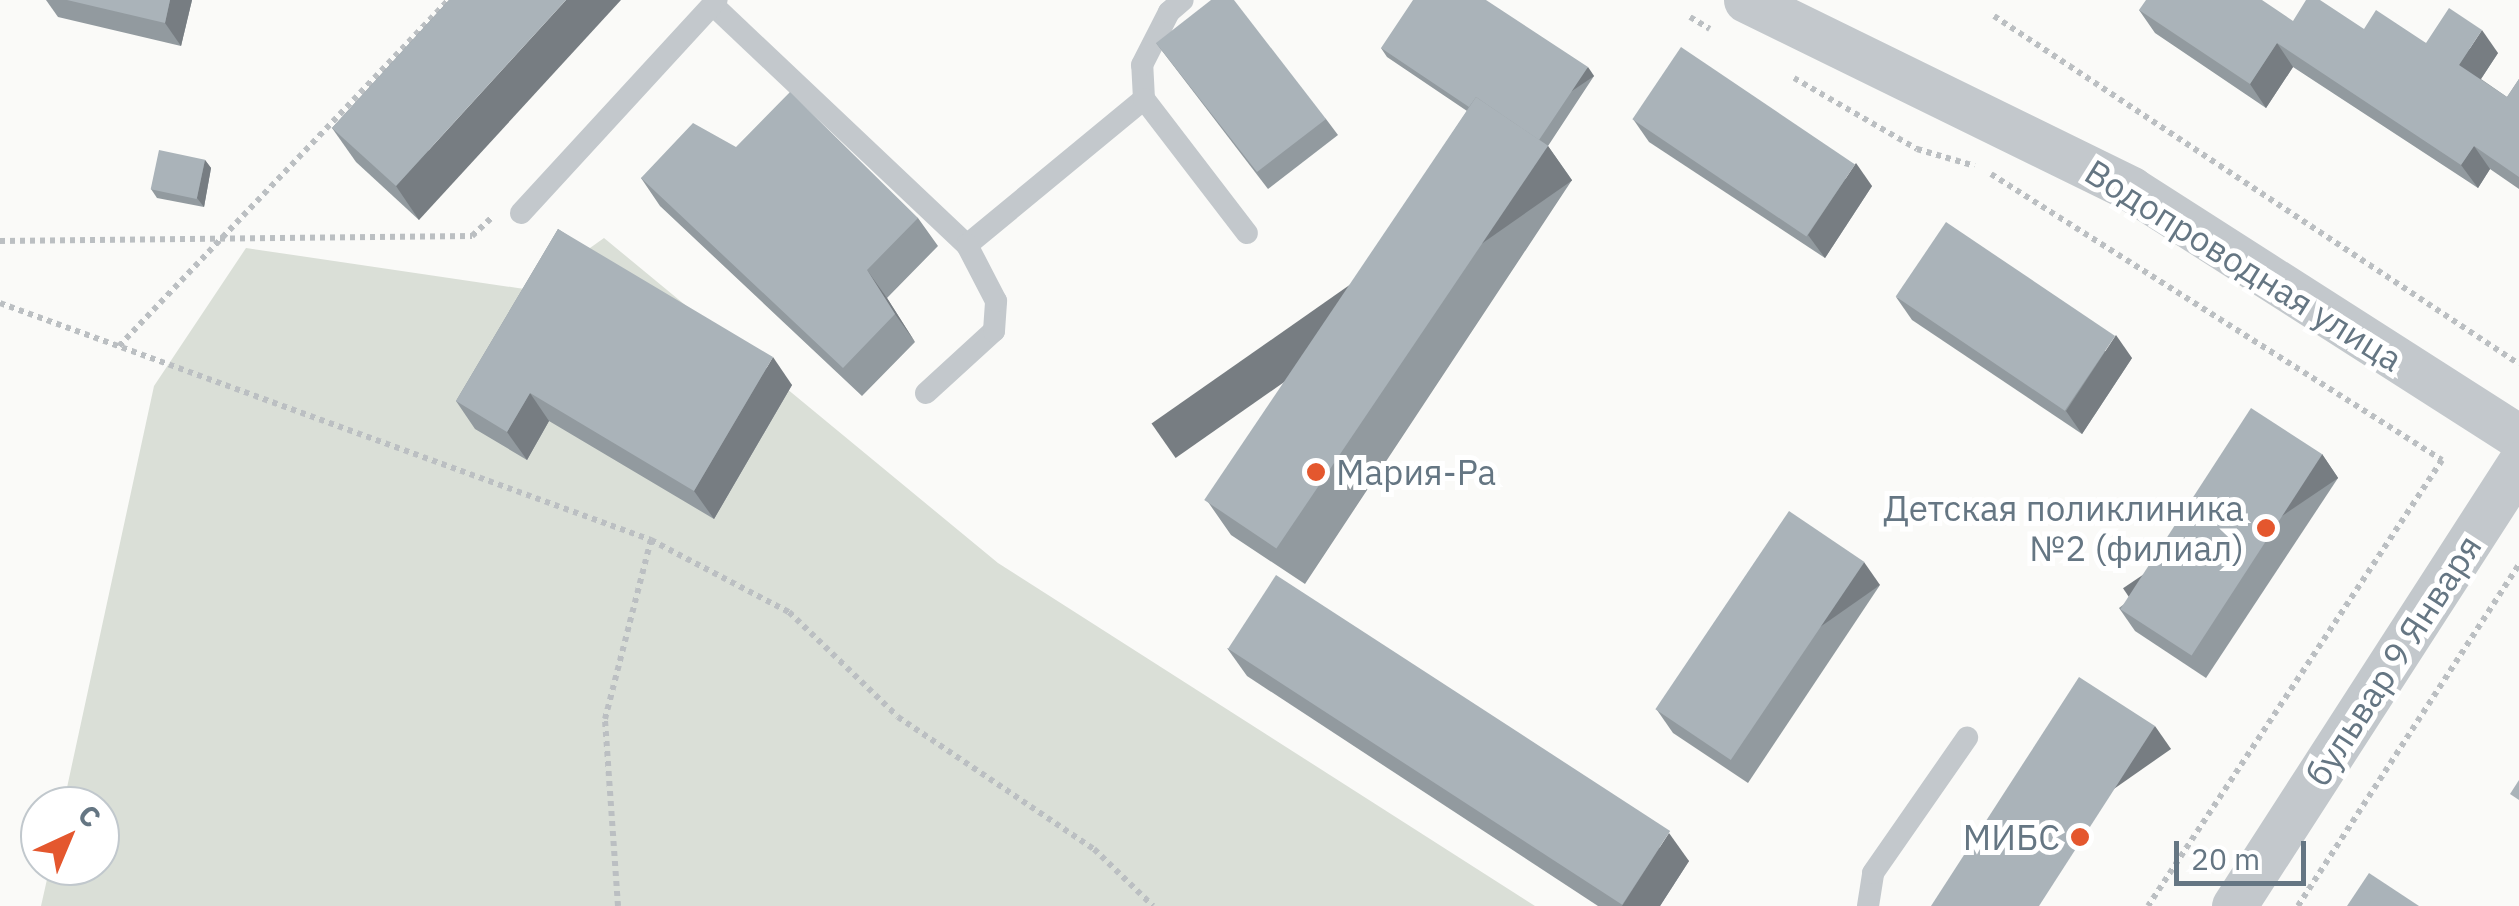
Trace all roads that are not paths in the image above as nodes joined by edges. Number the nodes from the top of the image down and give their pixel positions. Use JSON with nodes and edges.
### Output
{"nodes":[{"id":1,"x":1182,"y":0,"type":"edge"},
{"id":2,"x":715,"y":3,"type":"edge"},
{"id":3,"x":1734,"y":18,"type":"edge"},
{"id":4,"x":1144,"y":99,"type":"junction"},
{"id":5,"x":521,"y":213,"type":"road end"},
{"id":6,"x":1246,"y":233,"type":"dead end"},
{"id":7,"x":967,"y":245,"type":"junction"},
{"id":8,"x":926,"y":393,"type":"dead end"},
{"id":9,"x":2519,"y":438,"type":"edge"},
{"id":10,"x":2519,"y":464,"type":"edge"},
{"id":11,"x":1967,"y":738,"type":"dead end"},
{"id":12,"x":1868,"y":906,"type":"edge"},
{"id":13,"x":2234,"y":906,"type":"edge"}],
"edges":[{"from":1,"to":4,"type":"lane"},
{"from":2,"to":5,"type":"lane"},
{"from":2,"to":7,"type":"lane"},
{"from":3,"to":9,"type":"street","name":"Водопроводная улица"},
{"from":4,"to":6,"type":"lane"},
{"from":4,"to":7,"type":"lane"},
{"from":7,"to":8,"type":"lane"},
{"from":10,"to":13,"type":"street","name":"бульвар 9 Января"},
{"from":11,"to":12,"type":"lane"}]}
